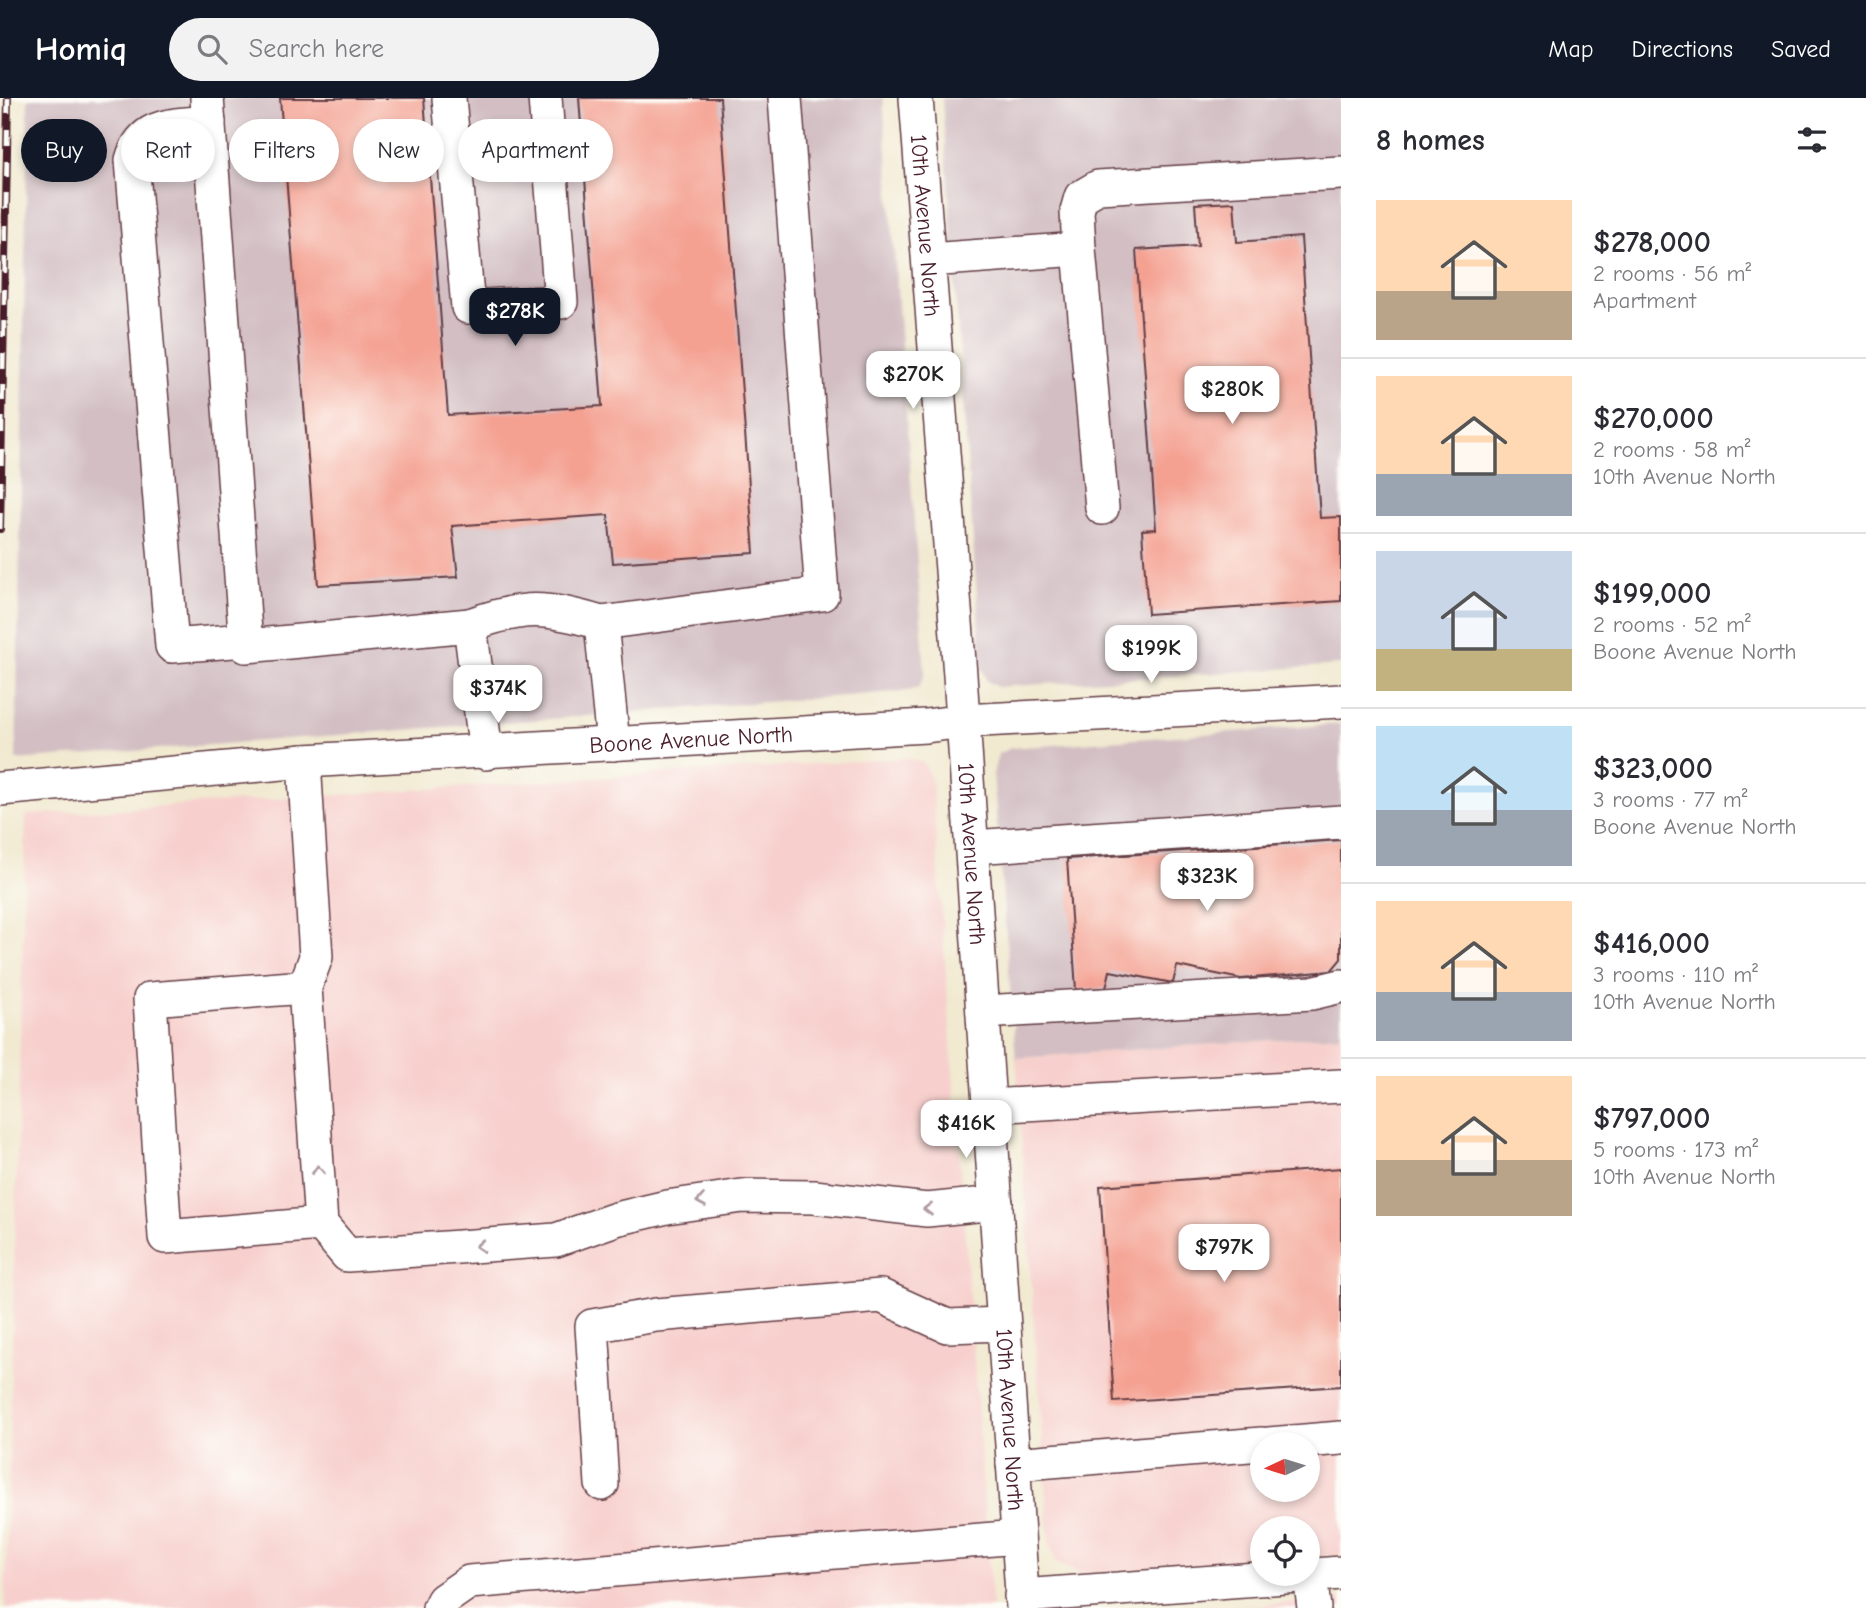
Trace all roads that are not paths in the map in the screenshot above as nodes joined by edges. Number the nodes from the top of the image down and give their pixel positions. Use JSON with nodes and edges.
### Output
{"nodes":[{"id":1,"x":449,"y":98,"type":"edge"},
{"id":2,"x":545,"y":98,"type":"edge"},
{"id":3,"x":785,"y":98,"type":"edge"},
{"id":4,"x":916,"y":98,"type":"edge"},
{"id":5,"x":208,"y":110,"type":"edge"},
{"id":6,"x":1341,"y":173,"type":"edge"},
{"id":7,"x":1079,"y":249,"type":"junction"},
{"id":8,"x":929,"y":260,"type":"junction"},
{"id":9,"x":1102,"y":508,"type":"dead end"},
{"id":10,"x":601,"y":623,"type":"junction"},
{"id":11,"x":470,"y":625,"type":"junction"},
{"id":12,"x":245,"y":640,"type":"junction"},
{"id":13,"x":1341,"y":701,"type":"edge"},
{"id":14,"x":963,"y":721,"type":"junction"},
{"id":15,"x":613,"y":744,"type":"junction"},
{"id":16,"x":486,"y":753,"type":"junction"},
{"id":17,"x":304,"y":761,"type":"junction"},
{"id":18,"x":0,"y":789,"type":"edge"},
{"id":19,"x":1341,"y":822,"type":"edge"},
{"id":20,"x":972,"y":847,"type":"junction"},
{"id":21,"x":1341,"y":985,"type":"edge"},
{"id":22,"x":305,"y":987,"type":"junction"},
{"id":23,"x":983,"y":1012,"type":"junction"},
{"id":24,"x":1341,"y":1086,"type":"edge"},
{"id":25,"x":989,"y":1106,"type":"junction"},
{"id":26,"x":996,"y":1203,"type":"junction"},
{"id":27,"x":321,"y":1224,"type":"junction"},
{"id":28,"x":1003,"y":1324,"type":"junction"},
{"id":29,"x":1341,"y":1438,"type":"edge"},
{"id":30,"x":1320,"y":1440,"type":"edge"},
{"id":31,"x":1250,"y":1445,"type":"edge"},
{"id":32,"x":1013,"y":1464,"type":"junction"},
{"id":33,"x":602,"y":1484,"type":"dead end"},
{"id":34,"x":1018,"y":1537,"type":"junction"},
{"id":35,"x":1326,"y":1574,"type":"edge"},
{"id":36,"x":1022,"y":1602,"type":"edge"},
{"id":37,"x":439,"y":1608,"type":"edge"},
{"id":38,"x":1314,"y":1608,"type":"edge"}],
"edges":[{"from":1,"to":2,"type":"street"},
{"from":3,"to":10,"type":"street"},
{"from":4,"to":8,"type":"street","name":"10th Avenue North"},
{"from":5,"to":12,"type":"street"},
{"from":5,"to":12,"type":"street"},
{"from":6,"to":7,"type":"street"},
{"from":7,"to":8,"type":"street"},
{"from":7,"to":9,"type":"street"},
{"from":8,"to":14,"type":"street","name":"10th Avenue North"},
{"from":10,"to":11,"type":"street"},
{"from":10,"to":15,"type":"street"},
{"from":11,"to":12,"type":"street"},
{"from":11,"to":16,"type":"street"},
{"from":13,"to":14,"type":"street","name":"Boone Avenue North"},
{"from":14,"to":15,"type":"street","name":"Boone Avenue North"},
{"from":14,"to":20,"type":"street","name":"10th Avenue North"},
{"from":15,"to":16,"type":"street","name":"Boone Avenue North"},
{"from":16,"to":17,"type":"street","name":"Boone Avenue North"},
{"from":17,"to":18,"type":"street","name":"Boone Avenue North"},
{"from":17,"to":22,"type":"street"},
{"from":19,"to":20,"type":"street"},
{"from":20,"to":23,"type":"street","name":"10th Avenue North"},
{"from":21,"to":23,"type":"street"},
{"from":27,"to":22,"type":"street","one_way":true},
{"from":22,"to":27,"type":"street"},
{"from":23,"to":25,"type":"street","name":"10th Avenue North"},
{"from":24,"to":25,"type":"street"},
{"from":25,"to":26,"type":"street","name":"10th Avenue North"},
{"from":26,"to":27,"type":"street","one_way":true},
{"from":26,"to":28,"type":"street","name":"10th Avenue North"},
{"from":28,"to":32,"type":"street","name":"10th Avenue North"},
{"from":28,"to":33,"type":"street"},
{"from":29,"to":30,"type":"street"},
{"from":31,"to":32,"type":"street"},
{"from":32,"to":34,"type":"street","name":"10th Avenue North"},
{"from":34,"to":36,"type":"street","name":"10th Avenue North"},
{"from":34,"to":37,"type":"street"},
{"from":35,"to":36,"type":"street"},
{"from":35,"to":38,"type":"street"}]}
